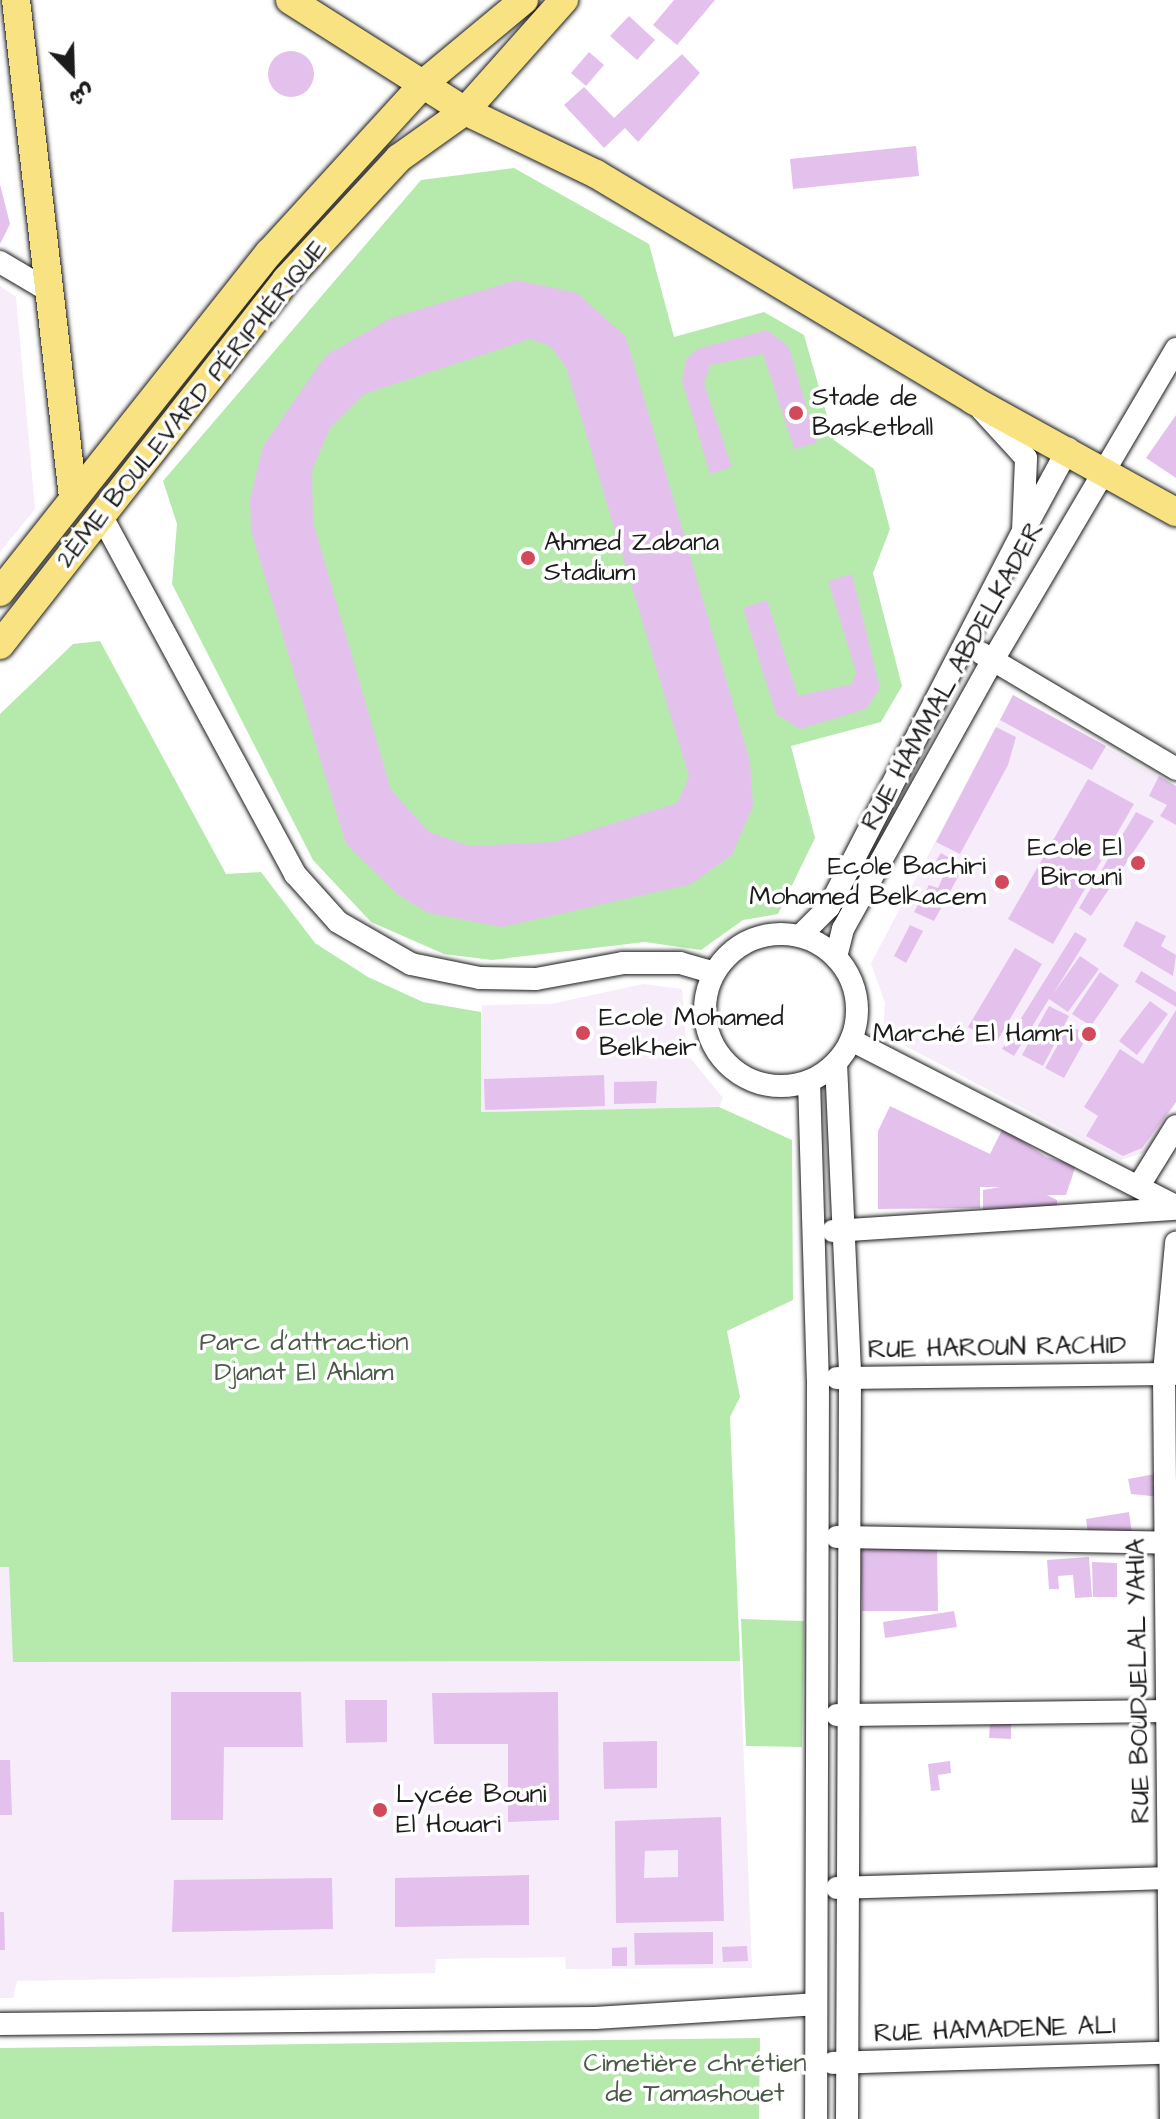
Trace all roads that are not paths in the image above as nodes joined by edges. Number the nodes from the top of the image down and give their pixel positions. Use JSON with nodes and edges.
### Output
{"nodes":[{"id":1,"x":16,"y":0,"type":"edge"},
{"id":2,"x":290,"y":0,"type":"edge"},
{"id":3,"x":524,"y":0,"type":"edge"},
{"id":4,"x":564,"y":0,"type":"edge"},
{"id":5,"x":424,"y":83,"type":"junction"},
{"id":6,"x":465,"y":111,"type":"junction"},
{"id":7,"x":0,"y":262,"type":"edge"},
{"id":8,"x":49,"y":291,"type":"junction"},
{"id":9,"x":1176,"y":349,"type":"edge"},
{"id":10,"x":973,"y":400,"type":"junction"},
{"id":11,"x":1068,"y":449,"type":"junction"},
{"id":12,"x":1104,"y":468,"type":"junction"},
{"id":13,"x":73,"y":497,"type":"junction"},
{"id":14,"x":1176,"y":512,"type":"edge"},
{"id":15,"x":102,"y":517,"type":"junction"},
{"id":16,"x":1023,"y":531,"type":"junction"},
{"id":17,"x":0,"y":592,"type":"edge"},
{"id":18,"x":967,"y":643,"type":"junction"},
{"id":19,"x":0,"y":645,"type":"edge"},
{"id":20,"x":993,"y":660,"type":"junction"},
{"id":21,"x":1176,"y":769,"type":"edge"},
{"id":22,"x":800,"y":936,"type":"junction"},
{"id":23,"x":836,"y":957,"type":"junction"},
{"id":24,"x":714,"y":973,"type":"junction"},
{"id":25,"x":851,"y":1040,"type":"junction"},
{"id":26,"x":836,"y":1063,"type":"junction"},
{"id":27,"x":809,"y":1081,"type":"junction"},
{"id":28,"x":1176,"y":1126,"type":"edge"},
{"id":29,"x":1140,"y":1184,"type":"junction"},
{"id":30,"x":1176,"y":1208,"type":"edge"},
{"id":31,"x":846,"y":1230,"type":"junction"},
{"id":32,"x":816,"y":1232,"type":"junction"},
{"id":33,"x":1176,"y":1243,"type":"edge"},
{"id":34,"x":1170,"y":1374,"type":"edge"},
{"id":35,"x":850,"y":1377,"type":"junction"},
{"id":36,"x":818,"y":1378,"type":"junction"},
{"id":37,"x":849,"y":1537,"type":"junction"},
{"id":38,"x":818,"y":1538,"type":"junction"},
{"id":39,"x":1171,"y":1543,"type":"edge"},
{"id":40,"x":1172,"y":1711,"type":"edge"},
{"id":41,"x":818,"y":1715,"type":"junction"},
{"id":42,"x":851,"y":1715,"type":"junction"},
{"id":43,"x":1173,"y":1878,"type":"edge"},
{"id":44,"x":850,"y":1888,"type":"junction"},
{"id":45,"x":817,"y":1889,"type":"junction"},
{"id":46,"x":815,"y":2004,"type":"junction"},
{"id":47,"x":0,"y":2024,"type":"edge"},
{"id":48,"x":1173,"y":2052,"type":"edge"},
{"id":49,"x":847,"y":2062,"type":"junction"},
{"id":50,"x":816,"y":2064,"type":"junction"},
{"id":51,"x":816,"y":2119,"type":"edge"},
{"id":52,"x":847,"y":2119,"type":"edge"},
{"id":53,"x":1171,"y":2119,"type":"edge"}],
"edges":[{"from":1,"to":8,"type":"main road"},
{"from":2,"to":5,"type":"main road"},
{"from":3,"to":5,"type":"main road","name":"2ÈME BOULEVARD PÉRIPHÉRIQUE"},
{"from":4,"to":6,"type":"main road","name":"2ÈME BOULEVARD PÉRIPHÉRIQUE"},
{"from":5,"to":6,"type":"main road"},
{"from":5,"to":13,"type":"main road","name":"2ÈME BOULEVARD PÉRIPHÉRIQUE"},
{"from":6,"to":10,"type":"main road"},
{"from":6,"to":15,"type":"main road","name":"2ÈME BOULEVARD PÉRIPHÉRIQUE"},
{"from":7,"to":8,"type":"street"},
{"from":8,"to":13,"type":"main road"},
{"from":9,"to":12,"type":"street","name":"RUE HAMMAL ABDELKADER"},
{"from":10,"to":11,"type":"main road"},
{"from":10,"to":16,"type":"street"},
{"from":11,"to":12,"type":"main road"},
{"from":11,"to":16,"type":"street"},
{"from":12,"to":14,"type":"main road"},
{"from":12,"to":20,"type":"street","name":"RUE HAMMAL ABDELKADER"},
{"from":13,"to":17,"type":"main road","name":"2ÈME BOULEVARD PÉRIPHÉRIQUE"},
{"from":15,"to":19,"type":"main road","name":"2ÈME BOULEVARD PÉRIPHÉRIQUE"},
{"from":15,"to":24,"type":"street"},
{"from":16,"to":18,"type":"street"},
{"from":18,"to":20,"type":"street"},
{"from":18,"to":22,"type":"street"},
{"from":20,"to":21,"type":"street"},
{"from":20,"to":23,"type":"street","name":"RUE HAMMAL ABDELKADER"},
{"from":22,"to":23,"type":"street"},
{"from":22,"to":24,"type":"street"},
{"from":23,"to":25,"type":"street"},
{"from":24,"to":27,"type":"street"},
{"from":25,"to":26,"type":"street"},
{"from":25,"to":29,"type":"street"},
{"from":26,"to":27,"type":"street"},
{"from":26,"to":31,"type":"street"},
{"from":27,"to":32,"type":"street"},
{"from":28,"to":29,"type":"street"},
{"from":29,"to":30,"type":"street"},
{"from":30,"to":31,"type":"street"},
{"from":31,"to":32,"type":"street"},
{"from":31,"to":35,"type":"street"},
{"from":32,"to":36,"type":"street"},
{"from":33,"to":34,"type":"street","name":"RUE BOUDJELAL YAHIA"},
{"from":34,"to":35,"type":"street","name":"RUE HAROUN RACHID"},
{"from":34,"to":39,"type":"street","name":"RUE BOUDJELAL YAHIA"},
{"from":35,"to":36,"type":"street","name":"RUE HAROUN RACHID"},
{"from":35,"to":37,"type":"street"},
{"from":36,"to":38,"type":"street"},
{"from":37,"to":38,"type":"street"},
{"from":37,"to":39,"type":"street"},
{"from":37,"to":42,"type":"street"},
{"from":38,"to":41,"type":"street"},
{"from":39,"to":40,"type":"street","name":"RUE BOUDJELAL YAHIA"},
{"from":40,"to":42,"type":"street"},
{"from":40,"to":43,"type":"street","name":"RUE BOUDJELAL YAHIA"},
{"from":41,"to":42,"type":"street"},
{"from":41,"to":45,"type":"street"},
{"from":42,"to":44,"type":"street"},
{"from":43,"to":44,"type":"street"},
{"from":43,"to":48,"type":"street","name":"RUE BOUDJELAL YAHIA"},
{"from":44,"to":45,"type":"street"},
{"from":44,"to":49,"type":"street"},
{"from":45,"to":46,"type":"street"},
{"from":46,"to":47,"type":"street"},
{"from":46,"to":50,"type":"street"},
{"from":48,"to":49,"type":"street","name":"RUE HAMADENE ALI"},
{"from":48,"to":53,"type":"street","name":"RUE BOUDJELAL YAHIA"},
{"from":49,"to":50,"type":"street","name":"RUE HAMADENE ALI"},
{"from":49,"to":52,"type":"street"},
{"from":50,"to":51,"type":"street"}]}
